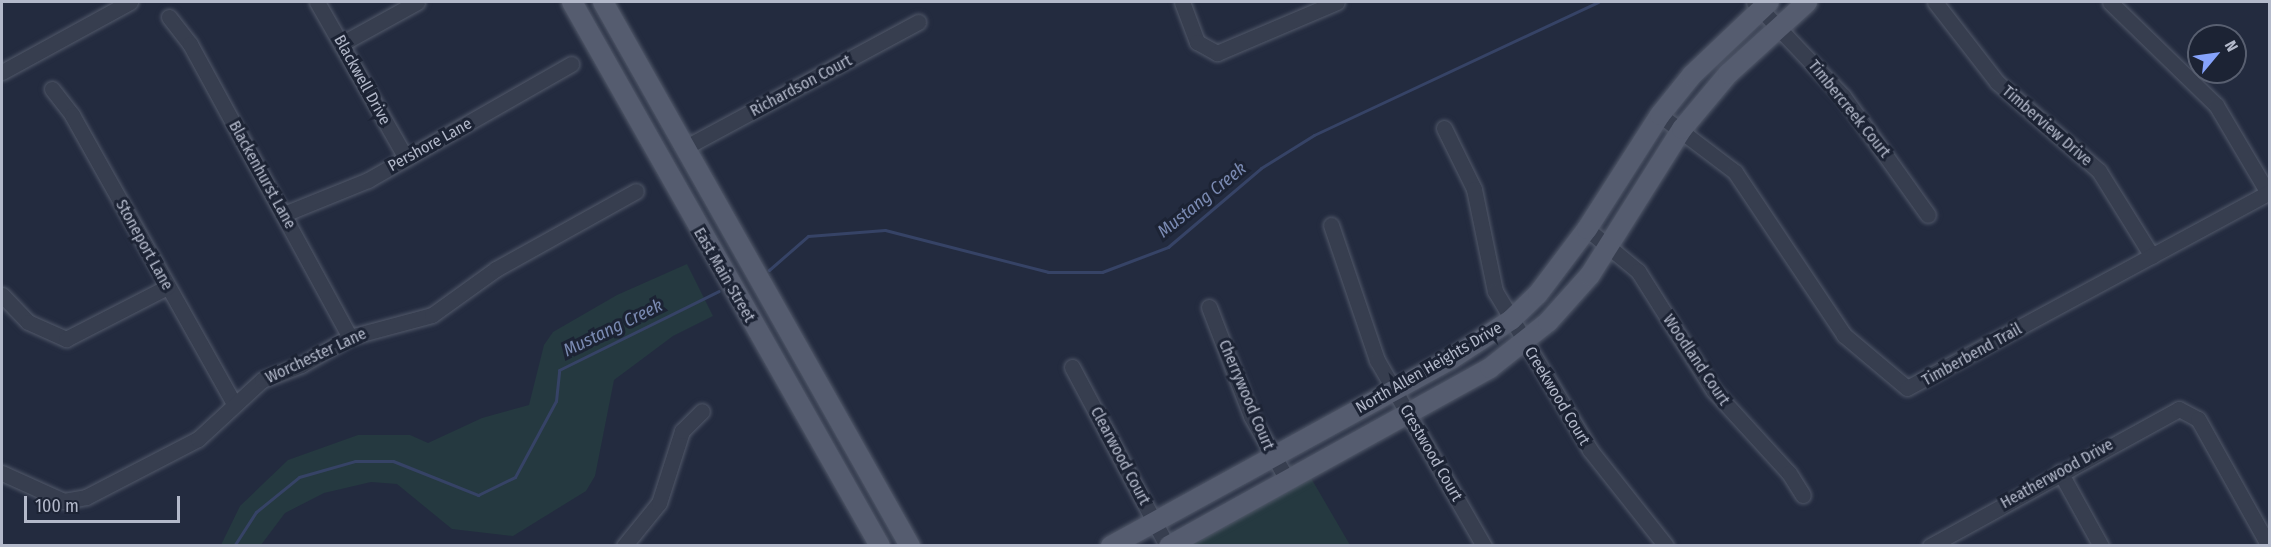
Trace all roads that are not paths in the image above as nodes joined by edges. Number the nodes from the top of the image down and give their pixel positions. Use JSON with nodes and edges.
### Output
{"nodes":[{"id":1,"x":317,"y":2,"type":"edge"},
{"id":2,"x":417,"y":2,"type":"edge"},
{"id":3,"x":572,"y":2,"type":"edge"},
{"id":4,"x":603,"y":2,"type":"edge"},
{"id":5,"x":1182,"y":2,"type":"edge"},
{"id":6,"x":1332,"y":2,"type":"edge"},
{"id":7,"x":1807,"y":2,"type":"edge"},
{"id":8,"x":1935,"y":2,"type":"edge"},
{"id":9,"x":2110,"y":2,"type":"edge"},
{"id":10,"x":120,"y":4,"type":"edge"},
{"id":11,"x":1762,"y":4,"type":"edge"},
{"id":12,"x":169,"y":17,"type":"dead end"},
{"id":13,"x":918,"y":22,"type":"dead end"},
{"id":14,"x":1779,"y":27,"type":"junction"},
{"id":15,"x":341,"y":44,"type":"junction"},
{"id":16,"x":571,"y":64,"type":"dead end"},
{"id":17,"x":2,"y":69,"type":"edge"},
{"id":18,"x":52,"y":89,"type":"dead end"},
{"id":19,"x":1660,"y":115,"type":"junction"},
{"id":20,"x":1443,"y":128,"type":"dead end"},
{"id":21,"x":1682,"y":129,"type":"junction"},
{"id":22,"x":684,"y":148,"type":"junction"},
{"id":23,"x":406,"y":158,"type":"junction"},
{"id":24,"x":636,"y":191,"type":"dead end"},
{"id":25,"x":2269,"y":192,"type":"edge"},
{"id":26,"x":284,"y":214,"type":"junction"},
{"id":27,"x":1928,"y":215,"type":"dead end"},
{"id":28,"x":1331,"y":225,"type":"dead end"},
{"id":29,"x":1587,"y":229,"type":"junction"},
{"id":30,"x":1609,"y":244,"type":"junction"},
{"id":31,"x":2152,"y":256,"type":"junction"},
{"id":32,"x":167,"y":287,"type":"junction"},
{"id":33,"x":2,"y":295,"type":"edge"},
{"id":34,"x":1209,"y":307,"type":"dead end"},
{"id":35,"x":1511,"y":320,"type":"junction"},
{"id":36,"x":350,"y":337,"type":"junction"},
{"id":37,"x":1525,"y":342,"type":"junction"},
{"id":38,"x":769,"y":351,"type":"junction"},
{"id":39,"x":1072,"y":367,"type":"dead end"},
{"id":40,"x":1395,"y":390,"type":"junction"},
{"id":41,"x":233,"y":402,"type":"junction"},
{"id":42,"x":702,"y":411,"type":"dead end"},
{"id":43,"x":1408,"y":414,"type":"junction"},
{"id":44,"x":854,"y":446,"type":"junction"},
{"id":45,"x":1271,"y":455,"type":"junction"},
{"id":46,"x":830,"y":458,"type":"junction"},
{"id":47,"x":2060,"y":472,"type":"junction"},
{"id":48,"x":2,"y":473,"type":"edge"},
{"id":49,"x":1288,"y":482,"type":"junction"},
{"id":50,"x":1803,"y":495,"type":"dead end"},
{"id":51,"x":1154,"y":521,"type":"junction"},
{"id":52,"x":908,"y":542,"type":"edge"},
{"id":53,"x":1933,"y":544,"type":"edge"},
{"id":54,"x":624,"y":546,"type":"edge"},
{"id":55,"x":880,"y":546,"type":"edge"},
{"id":56,"x":1111,"y":546,"type":"edge"},
{"id":57,"x":1168,"y":546,"type":"edge"},
{"id":58,"x":1485,"y":546,"type":"edge"},
{"id":59,"x":1666,"y":546,"type":"edge"},
{"id":60,"x":2101,"y":546,"type":"edge"},
{"id":61,"x":2269,"y":546,"type":"edge"}],
"edges":[{"from":1,"to":15,"type":"street","name":"Blackwell Drive"},
{"from":2,"to":15,"type":"street"},
{"from":3,"to":38,"type":"main road","name":"East Main Street"},
{"from":4,"to":22,"type":"main road","name":"East Main Street"},
{"from":5,"to":6,"type":"street"},
{"from":7,"to":14,"type":"main road","name":"North Allen Heights Drive"},
{"from":8,"to":31,"type":"street","name":"Timberview Drive"},
{"from":9,"to":25,"type":"street"},
{"from":10,"to":17,"type":"street"},
{"from":11,"to":14,"type":"street","name":"Timbercreek Court"},
{"from":11,"to":19,"type":"main road","name":"North Allen Heights Drive"},
{"from":12,"to":26,"type":"street","name":"Blackenhurst Lane"},
{"from":13,"to":22,"type":"street","name":"Richardson Court"},
{"from":14,"to":21,"type":"main road","name":"North Allen Heights Drive"},
{"from":14,"to":27,"type":"street","name":"Timbercreek Court"},
{"from":15,"to":23,"type":"street","name":"Blackwell Drive"},
{"from":16,"to":23,"type":"street","name":"Pershore Lane"},
{"from":18,"to":32,"type":"street","name":"Stoneport Lane"},
{"from":19,"to":21,"type":"street","name":"Timberbend Trail"},
{"from":19,"to":29,"type":"main road","name":"North Allen Heights Drive"},
{"from":20,"to":35,"type":"street","name":"Creekwood Court"},
{"from":21,"to":30,"type":"main road","name":"North Allen Heights Drive"},
{"from":21,"to":31,"type":"street","name":"Timberbend Trail"},
{"from":22,"to":44,"type":"main road","name":"East Main Street"},
{"from":23,"to":26,"type":"street","name":"Pershore Lane"},
{"from":24,"to":36,"type":"street","name":"Worchester Lane"},
{"from":25,"to":31,"type":"street","name":"Timberbend Trail"},
{"from":26,"to":36,"type":"street","name":"Blackenhurst Lane"},
{"from":28,"to":40,"type":"street","name":"Crestwood Court"},
{"from":29,"to":30,"type":"street","name":"Woodland Court"},
{"from":29,"to":35,"type":"main road","name":"North Allen Heights Drive"},
{"from":30,"to":37,"type":"main road","name":"North Allen Heights Drive"},
{"from":30,"to":50,"type":"street","name":"Woodland Court"},
{"from":32,"to":33,"type":"street"},
{"from":32,"to":41,"type":"street","name":"Stoneport Lane"},
{"from":34,"to":45,"type":"street","name":"Cherrywood Court"},
{"from":35,"to":37,"type":"street","name":"Creekwood Court"},
{"from":35,"to":40,"type":"main road","name":"North Allen Heights Drive"},
{"from":36,"to":41,"type":"street","name":"Worchester Lane"},
{"from":37,"to":43,"type":"main road","name":"North Allen Heights Drive"},
{"from":37,"to":59,"type":"street","name":"Creekwood Court"},
{"from":38,"to":44,"type":"main road"},
{"from":38,"to":46,"type":"main road","name":"East Main Street"},
{"from":39,"to":51,"type":"street","name":"Clearwood Court"},
{"from":40,"to":43,"type":"street","name":"Crestwood Court"},
{"from":40,"to":45,"type":"main road","name":"North Allen Heights Drive"},
{"from":41,"to":48,"type":"street","name":"Worchester Lane"},
{"from":42,"to":54,"type":"street"},
{"from":43,"to":49,"type":"main road","name":"North Allen Heights Drive"},
{"from":43,"to":58,"type":"street","name":"Crestwood Court"},
{"from":44,"to":52,"type":"main road","name":"East Main Street"},
{"from":45,"to":49,"type":"street","name":"Cherrywood Court"},
{"from":45,"to":51,"type":"main road","name":"North Allen Heights Drive"},
{"from":46,"to":52,"type":"main road"},
{"from":46,"to":55,"type":"main road","name":"East Main Street"},
{"from":47,"to":53,"type":"street","name":"Heatherwood Drive"},
{"from":47,"to":60,"type":"street"},
{"from":47,"to":61,"type":"street","name":"Heatherwood Drive"},
{"from":49,"to":57,"type":"main road","name":"North Allen Heights Drive"},
{"from":51,"to":56,"type":"main road","name":"North Allen Heights Drive"},
{"from":51,"to":57,"type":"street","name":"Clearwood Court"}]}
